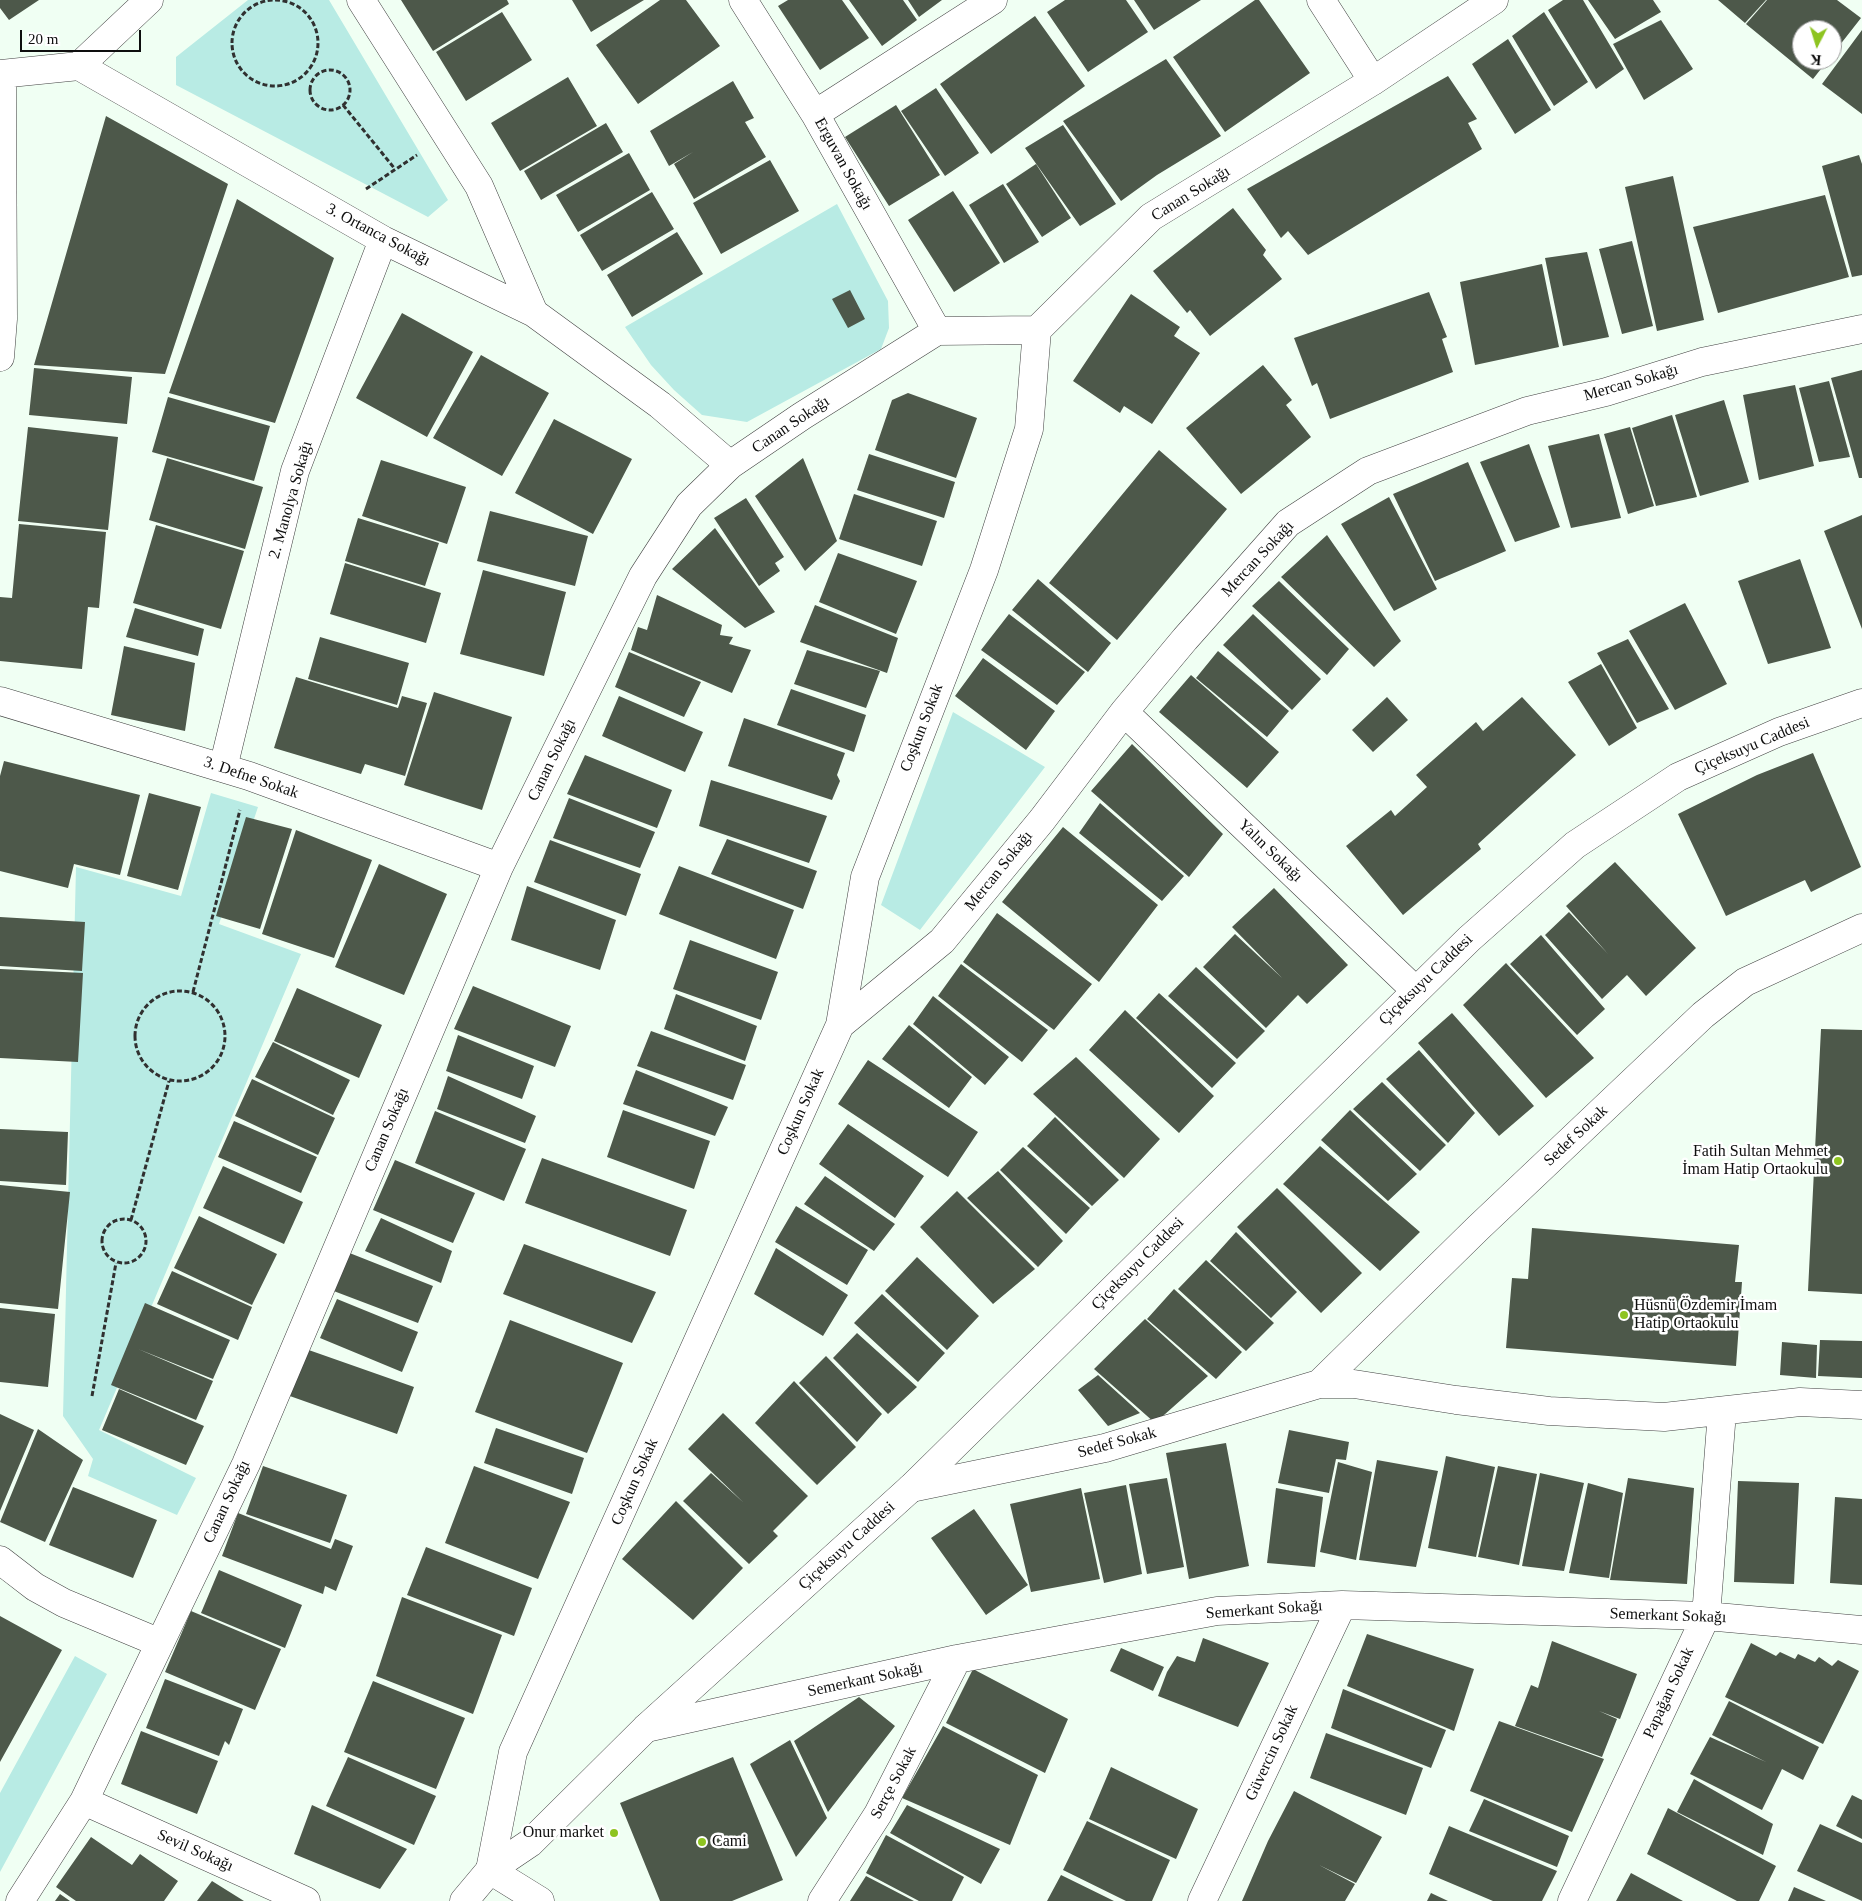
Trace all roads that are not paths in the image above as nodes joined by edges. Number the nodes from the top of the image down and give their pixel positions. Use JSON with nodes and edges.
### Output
{"nodes":[{"id":1,"x":149,"y":0,"type":"edge"},
{"id":2,"x":360,"y":0,"type":"edge"},
{"id":3,"x":743,"y":0,"type":"edge"},
{"id":4,"x":993,"y":0,"type":"edge"},
{"id":5,"x":1320,"y":0,"type":"edge"},
{"id":6,"x":1494,"y":0,"type":"edge"},
{"id":7,"x":79,"y":66,"type":"junction"},
{"id":8,"x":1,"y":74,"type":"edge"},
{"id":9,"x":1373,"y":81,"type":"junction"},
{"id":10,"x":815,"y":114,"type":"junction"},
{"id":11,"x":383,"y":240,"type":"junction"},
{"id":12,"x":534,"y":313,"type":"junction"},
{"id":13,"x":1862,"y":329,"type":"edge"},
{"id":14,"x":1037,"y":330,"type":"junction"},
{"id":15,"x":937,"y":331,"type":"junction"},
{"id":16,"x":0,"y":357,"type":"edge"},
{"id":17,"x":730,"y":465,"type":"junction"},
{"id":18,"x":0,"y":700,"type":"edge"},
{"id":19,"x":1862,"y":703,"type":"edge"},
{"id":20,"x":1124,"y":712,"type":"junction"},
{"id":21,"x":236,"y":772,"type":"junction"},
{"id":22,"x":499,"y":867,"type":"junction"},
{"id":23,"x":1862,"y":928,"type":"edge"},
{"id":24,"x":1415,"y":990,"type":"junction"},
{"id":25,"x":840,"y":1025,"type":"junction"},
{"id":26,"x":1319,"y":1384,"type":"junction"},
{"id":27,"x":1862,"y":1405,"type":"edge"},
{"id":28,"x":1722,"y":1412,"type":"junction"},
{"id":29,"x":911,"y":1488,"type":"junction"},
{"id":30,"x":0,"y":1560,"type":"edge"},
{"id":31,"x":1342,"y":1605,"type":"junction"},
{"id":32,"x":1706,"y":1616,"type":"junction"},
{"id":33,"x":1862,"y":1630,"type":"edge"},
{"id":34,"x":160,"y":1643,"type":"junction"},
{"id":35,"x":958,"y":1659,"type":"junction"},
{"id":36,"x":646,"y":1728,"type":"junction"},
{"id":37,"x":84,"y":1801,"type":"junction"},
{"id":38,"x":490,"y":1870,"type":"junction"},
{"id":39,"x":20,"y":1901,"type":"edge"},
{"id":40,"x":306,"y":1901,"type":"edge"},
{"id":41,"x":464,"y":1901,"type":"edge"},
{"id":42,"x":540,"y":1901,"type":"edge"},
{"id":43,"x":822,"y":1901,"type":"edge"},
{"id":44,"x":1202,"y":1901,"type":"edge"},
{"id":45,"x":1572,"y":1901,"type":"edge"}],
"edges":[{"from":1,"to":7,"type":"street"},
{"from":2,"to":12,"type":"street"},
{"from":3,"to":10,"type":"street","name":"Erguvan Sokağı"},
{"from":4,"to":10,"type":"street"},
{"from":5,"to":9,"type":"street"},
{"from":6,"to":9,"type":"street","name":"Canan Sokağı"},
{"from":7,"to":8,"type":"street"},
{"from":7,"to":11,"type":"street","name":"3. Ortanca Sokağı"},
{"from":8,"to":16,"type":"street"},
{"from":9,"to":14,"type":"street","name":"Canan Sokağı"},
{"from":10,"to":15,"type":"street","name":"Erguvan Sokağı"},
{"from":11,"to":12,"type":"street","name":"3. Ortanca Sokağı"},
{"from":11,"to":21,"type":"street","name":"2. Manolya Sokağı"},
{"from":12,"to":17,"type":"street","name":"3. Ortanca Sokağı"},
{"from":13,"to":20,"type":"street","name":"Mercan Sokağı"},
{"from":14,"to":15,"type":"street"},
{"from":14,"to":25,"type":"street","name":"Coşkun Sokak"},
{"from":15,"to":17,"type":"street","name":"Canan Sokağı"},
{"from":17,"to":22,"type":"street","name":"Canan Sokağı"},
{"from":18,"to":21,"type":"street","name":"3. Defne Sokak"},
{"from":19,"to":24,"type":"street","name":"Çiçeksuyu Caddesi"},
{"from":20,"to":24,"type":"street","name":"Yalın Sokağı"},
{"from":20,"to":25,"type":"street","name":"Mercan Sokağı"},
{"from":21,"to":22,"type":"street","name":"3. Defne Sokak"},
{"from":22,"to":34,"type":"street","name":"Canan Sokağı"},
{"from":23,"to":26,"type":"street","name":"Sedef Sokak"},
{"from":24,"to":29,"type":"street","name":"Çiçeksuyu Caddesi"},
{"from":25,"to":38,"type":"street","name":"Coşkun Sokak"},
{"from":26,"to":28,"type":"street","name":"Sedef Sokak"},
{"from":26,"to":29,"type":"street","name":"Sedef Sokak"},
{"from":27,"to":28,"type":"street","name":"Sedef Sokak"},
{"from":28,"to":32,"type":"street","name":"Papağan Sokak"},
{"from":29,"to":36,"type":"street","name":"Çiçeksuyu Caddesi"},
{"from":30,"to":34,"type":"street"},
{"from":31,"to":32,"type":"street","name":"Semerkant Sokağı"},
{"from":31,"to":35,"type":"street","name":"Semerkant Sokağı"},
{"from":31,"to":44,"type":"street","name":"Güvercin Sokak"},
{"from":32,"to":33,"type":"street","name":"Semerkant Sokağı"},
{"from":32,"to":45,"type":"street","name":"Papağan Sokak"},
{"from":34,"to":37,"type":"street","name":"Canan Sokağı"},
{"from":35,"to":36,"type":"street","name":"Semerkant Sokağı"},
{"from":35,"to":43,"type":"street","name":"Serçe Sokak"},
{"from":36,"to":38,"type":"street","name":"Çiçeksuyu Caddesi"},
{"from":37,"to":39,"type":"street","name":"Canan Sokağı"},
{"from":37,"to":40,"type":"street","name":"Sevil Sokağı"},
{"from":38,"to":41,"type":"street","name":"Çiçeksuyu Caddesi"},
{"from":38,"to":42,"type":"street"}]}
